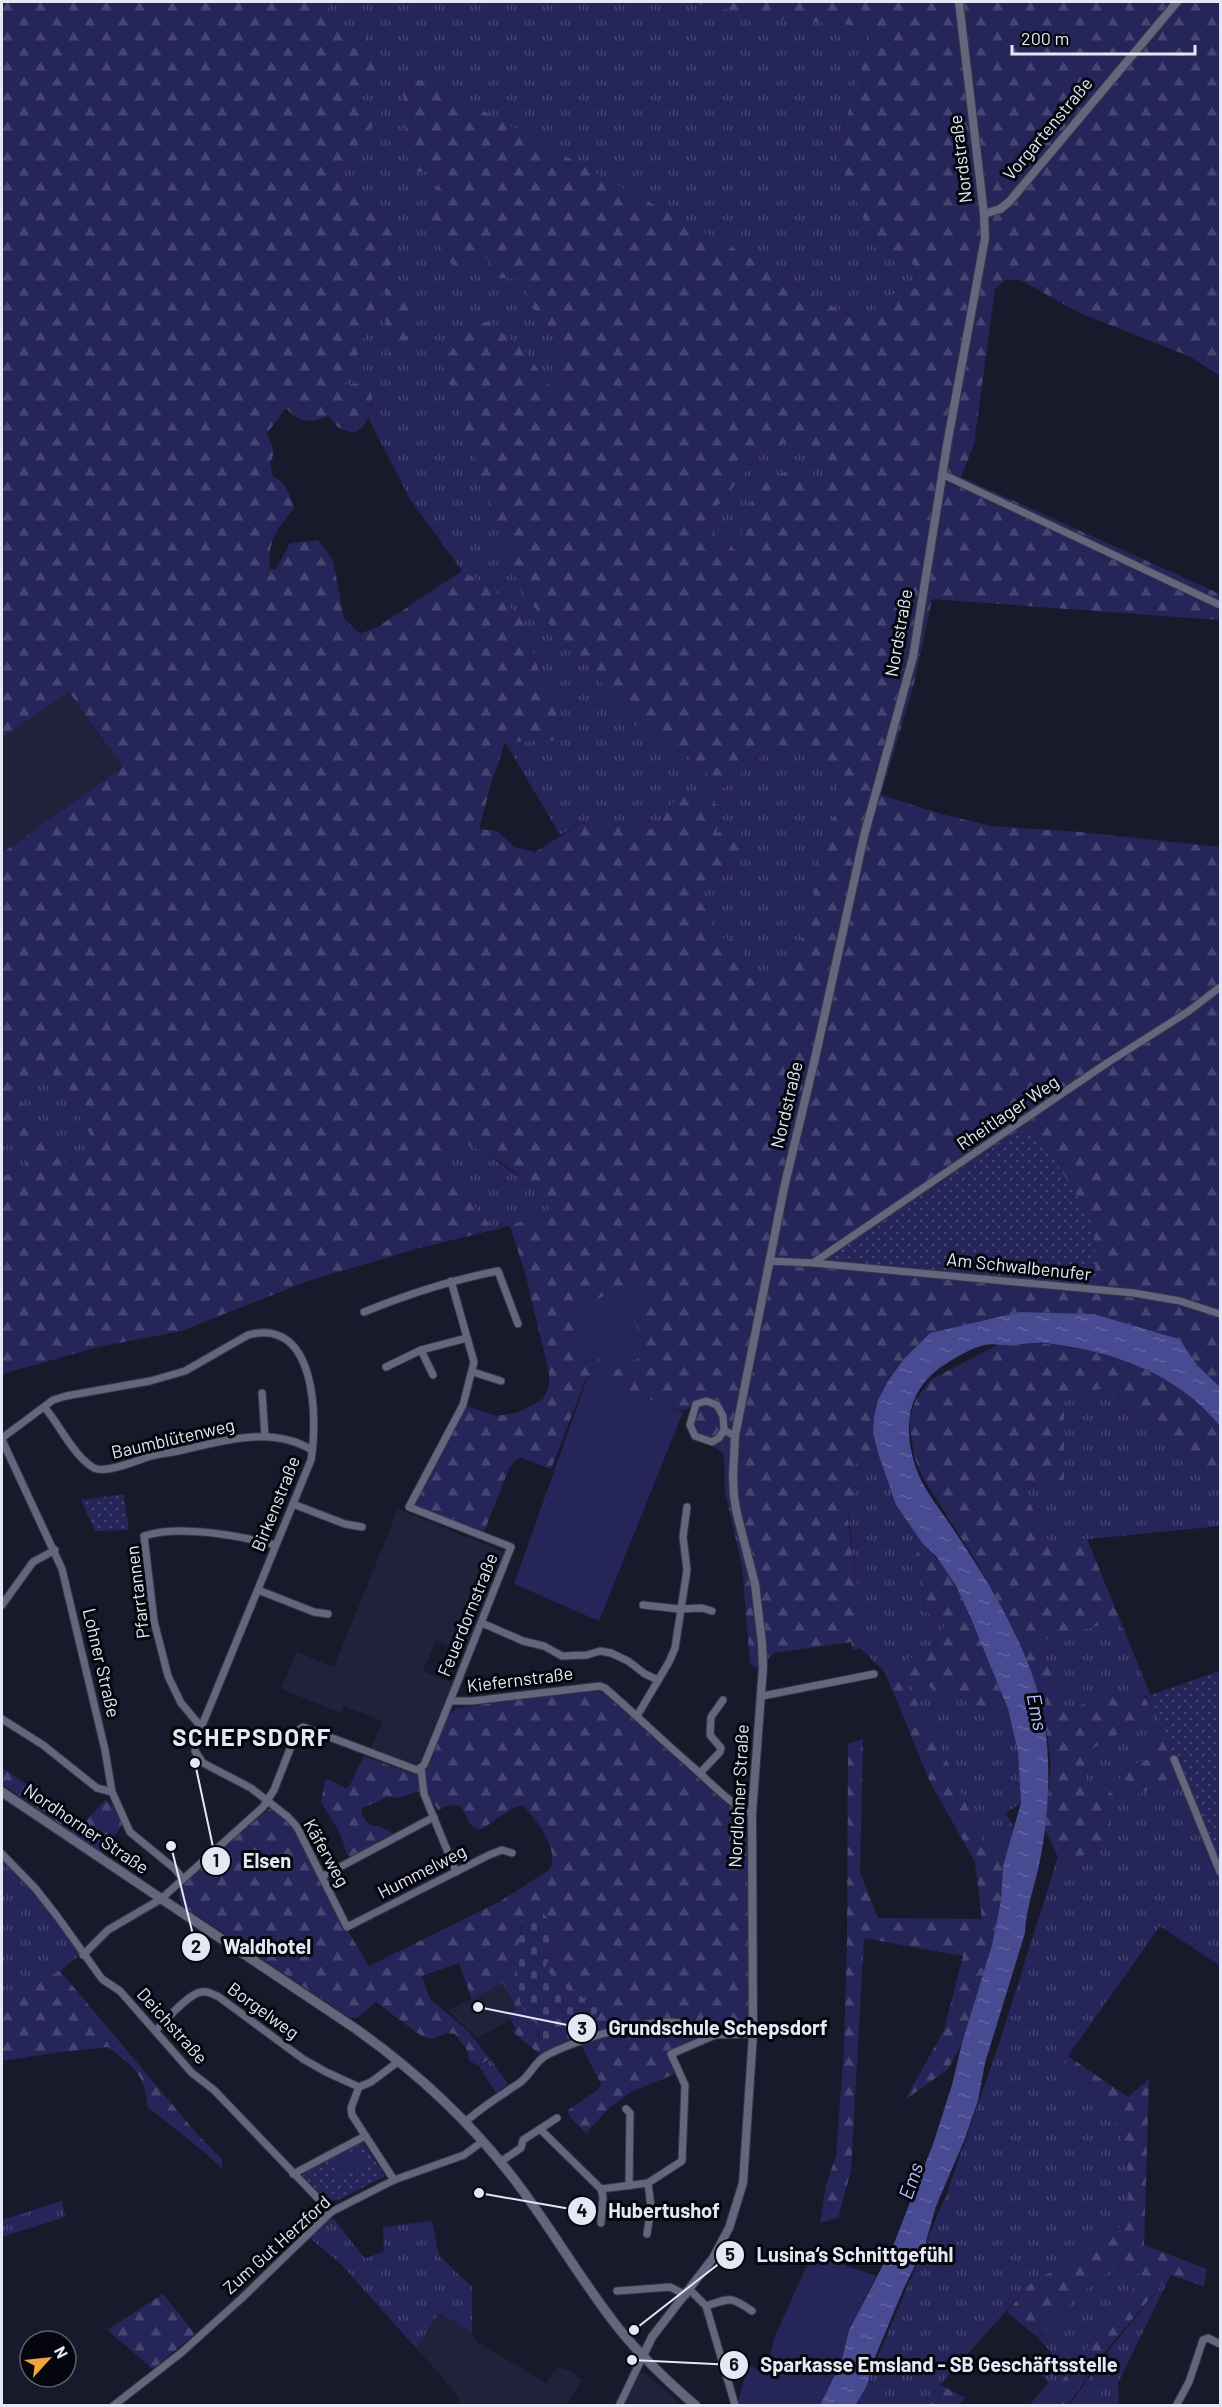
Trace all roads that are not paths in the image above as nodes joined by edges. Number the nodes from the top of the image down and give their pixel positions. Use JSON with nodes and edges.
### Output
{"nodes":[{"id":1,"x":959,"y":2,"type":"edge"},
{"id":2,"x":1177,"y":2,"type":"edge"},
{"id":3,"x":984,"y":214,"type":"junction"},
{"id":4,"x":942,"y":474,"type":"junction"},
{"id":5,"x":1221,"y":605,"type":"edge"},
{"id":6,"x":1221,"y":987,"type":"edge"},
{"id":7,"x":769,"y":1262,"type":"junction"},
{"id":8,"x":813,"y":1263,"type":"junction"},
{"id":9,"x":451,"y":1281,"type":"junction"},
{"id":10,"x":763,"y":1296,"type":"joint"},
{"id":11,"x":364,"y":1312,"type":"dead end"},
{"id":12,"x":1221,"y":1314,"type":"edge"},
{"id":13,"x":518,"y":1324,"type":"dead end"},
{"id":14,"x":467,"y":1338,"type":"junction"},
{"id":15,"x":421,"y":1350,"type":"junction"},
{"id":16,"x":386,"y":1367,"type":"dead end"},
{"id":17,"x":473,"y":1372,"type":"junction"},
{"id":18,"x":433,"y":1376,"type":"dead end"},
{"id":19,"x":501,"y":1381,"type":"dead end"},
{"id":20,"x":262,"y":1393,"type":"dead end"},
{"id":21,"x":45,"y":1408,"type":"junction"},
{"id":22,"x":724,"y":1430,"type":"junction"},
{"id":23,"x":265,"y":1436,"type":"junction"},
{"id":24,"x":735,"y":1436,"type":"junction"},
{"id":25,"x":2,"y":1439,"type":"edge"},
{"id":26,"x":312,"y":1450,"type":"junction"},
{"id":27,"x":293,"y":1504,"type":"junction"},
{"id":28,"x":687,"y":1507,"type":"dead end"},
{"id":29,"x":362,"y":1527,"type":"dead end"},
{"id":30,"x":275,"y":1545,"type":"junction"},
{"id":31,"x":55,"y":1550,"type":"junction"},
{"id":32,"x":258,"y":1590,"type":"junction"},
{"id":33,"x":2,"y":1605,"type":"edge"},
{"id":34,"x":643,"y":1605,"type":"dead end"},
{"id":35,"x":679,"y":1609,"type":"junction"},
{"id":36,"x":712,"y":1611,"type":"dead end"},
{"id":37,"x":328,"y":1614,"type":"dead end"},
{"id":38,"x":482,"y":1623,"type":"junction"},
{"id":39,"x":874,"y":1674,"type":"dead end"},
{"id":40,"x":658,"y":1680,"type":"junction"},
{"id":41,"x":762,"y":1696,"type":"junction"},
{"id":42,"x":723,"y":1700,"type":"dead end"},
{"id":43,"x":450,"y":1701,"type":"junction"},
{"id":44,"x":637,"y":1716,"type":"junction"},
{"id":45,"x":2,"y":1719,"type":"edge"},
{"id":46,"x":202,"y":1728,"type":"junction"},
{"id":47,"x":1174,"y":1759,"type":"dead end"},
{"id":48,"x":421,"y":1768,"type":"junction"},
{"id":49,"x":700,"y":1773,"type":"junction"},
{"id":50,"x":2,"y":1792,"type":"edge"},
{"id":51,"x":112,"y":1792,"type":"junction"},
{"id":52,"x":268,"y":1802,"type":"junction"},
{"id":53,"x":752,"y":1814,"type":"junction"},
{"id":54,"x":434,"y":1817,"type":"junction"},
{"id":55,"x":512,"y":1853,"type":"dead end"},
{"id":56,"x":2,"y":1854,"type":"edge"},
{"id":57,"x":456,"y":1872,"type":"junction"},
{"id":58,"x":1221,"y":1872,"type":"edge"},
{"id":59,"x":323,"y":1876,"type":"junction"},
{"id":60,"x":183,"y":1879,"type":"junction"},
{"id":61,"x":161,"y":1899,"type":"junction"},
{"id":62,"x":348,"y":1927,"type":"joint"},
{"id":63,"x":83,"y":1955,"type":"junction"},
{"id":64,"x":156,"y":2030,"type":"junction"},
{"id":65,"x":753,"y":2034,"type":"junction"},
{"id":66,"x":702,"y":2039,"type":"junction"},
{"id":67,"x":399,"y":2061,"type":"junction"},
{"id":68,"x":359,"y":2087,"type":"junction"},
{"id":69,"x":626,"y":2109,"type":"dead end"},
{"id":70,"x":557,"y":2118,"type":"dead end"},
{"id":71,"x":465,"y":2122,"type":"junction"},
{"id":72,"x":540,"y":2129,"type":"junction"},
{"id":73,"x":365,"y":2136,"type":"junction"},
{"id":74,"x":483,"y":2141,"type":"junction"},
{"id":75,"x":500,"y":2162,"type":"junction"},
{"id":76,"x":293,"y":2174,"type":"junction"},
{"id":77,"x":394,"y":2180,"type":"junction"},
{"id":78,"x":648,"y":2183,"type":"junction"},
{"id":79,"x":629,"y":2186,"type":"junction"},
{"id":80,"x":601,"y":2189,"type":"junction"},
{"id":81,"x":331,"y":2212,"type":"junction"},
{"id":82,"x":601,"y":2223,"type":"dead end"},
{"id":83,"x":647,"y":2234,"type":"dead end"},
{"id":84,"x":617,"y":2291,"type":"dead end"},
{"id":85,"x":688,"y":2293,"type":"junction"},
{"id":86,"x":706,"y":2306,"type":"junction"},
{"id":87,"x":752,"y":2312,"type":"dead end"},
{"id":88,"x":1221,"y":2344,"type":"edge"},
{"id":89,"x":643,"y":2355,"type":"junction"},
{"id":90,"x":735,"y":2405,"type":"edge"},
{"id":91,"x":113,"y":2406,"type":"edge"},
{"id":92,"x":619,"y":2406,"type":"edge"},
{"id":93,"x":696,"y":2406,"type":"edge"},
{"id":94,"x":1176,"y":2406,"type":"edge"}],
"edges":[{"from":1,"to":3,"type":"street","name":"Nordstraße"},
{"from":2,"to":3,"type":"street","name":"Vorgartenstraße"},
{"from":3,"to":4,"type":"street","name":"Nordstraße"},
{"from":4,"to":5,"type":"street"},
{"from":4,"to":7,"type":"street","name":"Nordstraße"},
{"from":6,"to":8,"type":"street","name":"Rheitlager Weg"},
{"from":7,"to":8,"type":"street","name":"Am Schwalbenufer"},
{"from":7,"to":10,"type":"street","name":"Nordstraße"},
{"from":8,"to":12,"type":"street","name":"Am Schwalbenufer"},
{"from":9,"to":11,"type":"street"},
{"from":9,"to":13,"type":"street"},
{"from":9,"to":14,"type":"street","name":"Feuerdornstraße"},
{"from":10,"to":24,"type":"street","name":"Nordlohner Straße"},
{"from":14,"to":15,"type":"street"},
{"from":14,"to":17,"type":"street","name":"Feuerdornstraße"},
{"from":15,"to":16,"type":"street"},
{"from":15,"to":18,"type":"street"},
{"from":17,"to":19,"type":"street"},
{"from":17,"to":38,"type":"street","name":"Feuerdornstraße"},
{"from":20,"to":23,"type":"street"},
{"from":21,"to":23,"type":"street","name":"Baumblütenweg"},
{"from":21,"to":25,"type":"street","name":"Birkenstraße"},
{"from":21,"to":26,"type":"street","name":"Birkenstraße"},
{"from":22,"to":22,"type":"street"},
{"from":22,"to":24,"type":"street"},
{"from":23,"to":26,"type":"street","name":"Baumblütenweg"},
{"from":24,"to":41,"type":"street","name":"Nordlohner Straße"},
{"from":25,"to":31,"type":"street","name":"Lohner Straße"},
{"from":26,"to":27,"type":"street","name":"Birkenstraße"},
{"from":27,"to":29,"type":"street"},
{"from":27,"to":30,"type":"street","name":"Birkenstraße"},
{"from":28,"to":35,"type":"street"},
{"from":30,"to":32,"type":"street","name":"Birkenstraße"},
{"from":30,"to":46,"type":"street","name":"Pfarrtannen"},
{"from":31,"to":33,"type":"street"},
{"from":31,"to":51,"type":"street","name":"Lohner Straße"},
{"from":32,"to":37,"type":"street"},
{"from":32,"to":46,"type":"street","name":"Birkenstraße"},
{"from":34,"to":35,"type":"street"},
{"from":35,"to":36,"type":"street"},
{"from":35,"to":40,"type":"street"},
{"from":38,"to":40,"type":"street"},
{"from":38,"to":43,"type":"street","name":"Feuerdornstraße"},
{"from":39,"to":41,"type":"street"},
{"from":40,"to":44,"type":"street"},
{"from":41,"to":53,"type":"street","name":"Nordlohner Straße"},
{"from":42,"to":49,"type":"street"},
{"from":43,"to":44,"type":"street","name":"Kiefernstraße"},
{"from":43,"to":48,"type":"street","name":"Kiefernstraße"},
{"from":44,"to":49,"type":"street","name":"Kiefernstraße"},
{"from":45,"to":51,"type":"street"},
{"from":46,"to":52,"type":"street","name":"Birkenstraße"},
{"from":47,"to":58,"type":"street"},
{"from":48,"to":52,"type":"street"},
{"from":48,"to":54,"type":"street"},
{"from":49,"to":53,"type":"street","name":"Kiefernstraße"},
{"from":50,"to":61,"type":"main road","name":"Nordhorner Straße"},
{"from":51,"to":60,"type":"street","name":"Lohner Straße"},
{"from":52,"to":59,"type":"street","name":"Käferweg"},
{"from":52,"to":60,"type":"street"},
{"from":53,"to":65,"type":"street","name":"Nordlohner Straße"},
{"from":54,"to":57,"type":"street"},
{"from":54,"to":59,"type":"street"},
{"from":55,"to":57,"type":"street","name":"Hummelweg"},
{"from":56,"to":63,"type":"street","name":"Deichstraße"},
{"from":57,"to":62,"type":"street","name":"Hummelweg"},
{"from":59,"to":62,"type":"street","name":"Käferweg"},
{"from":60,"to":61,"type":"street"},
{"from":61,"to":63,"type":"street"},
{"from":61,"to":67,"type":"main road","name":"Nordhorner Straße"},
{"from":63,"to":64,"type":"street","name":"Deichstraße"},
{"from":64,"to":68,"type":"street","name":"Borgelweg"},
{"from":64,"to":76,"type":"street","name":"Deichstraße"},
{"from":65,"to":66,"type":"street"},
{"from":65,"to":85,"type":"street","name":"Nordlohner Straße"},
{"from":66,"to":71,"type":"street"},
{"from":66,"to":78,"type":"street"},
{"from":67,"to":68,"type":"street"},
{"from":67,"to":71,"type":"main road","name":"Nordhorner Straße"},
{"from":68,"to":73,"type":"street"},
{"from":69,"to":79,"type":"street"},
{"from":70,"to":72,"type":"street"},
{"from":71,"to":74,"type":"main road","name":"Nordhorner Straße"},
{"from":72,"to":75,"type":"street"},
{"from":72,"to":80,"type":"street"},
{"from":73,"to":76,"type":"street"},
{"from":73,"to":77,"type":"street"},
{"from":74,"to":75,"type":"main road","name":"Nordhorner Straße"},
{"from":74,"to":77,"type":"street","name":"Zum Gut Herzford"},
{"from":75,"to":89,"type":"main road","name":"Nordhorner Straße"},
{"from":76,"to":81,"type":"street","name":"Deichstraße"},
{"from":77,"to":81,"type":"street","name":"Zum Gut Herzford"},
{"from":78,"to":79,"type":"street"},
{"from":78,"to":83,"type":"street"},
{"from":79,"to":80,"type":"street"},
{"from":80,"to":82,"type":"street"},
{"from":81,"to":91,"type":"street","name":"Zum Gut Herzford"},
{"from":84,"to":85,"type":"street"},
{"from":85,"to":86,"type":"street"},
{"from":85,"to":89,"type":"street","name":"Nordlohner Straße"},
{"from":86,"to":87,"type":"street"},
{"from":86,"to":90,"type":"street"},
{"from":88,"to":94,"type":"street"},
{"from":89,"to":92,"type":"street"},
{"from":89,"to":93,"type":"main road","name":"Nordhorner Straße"}]}
